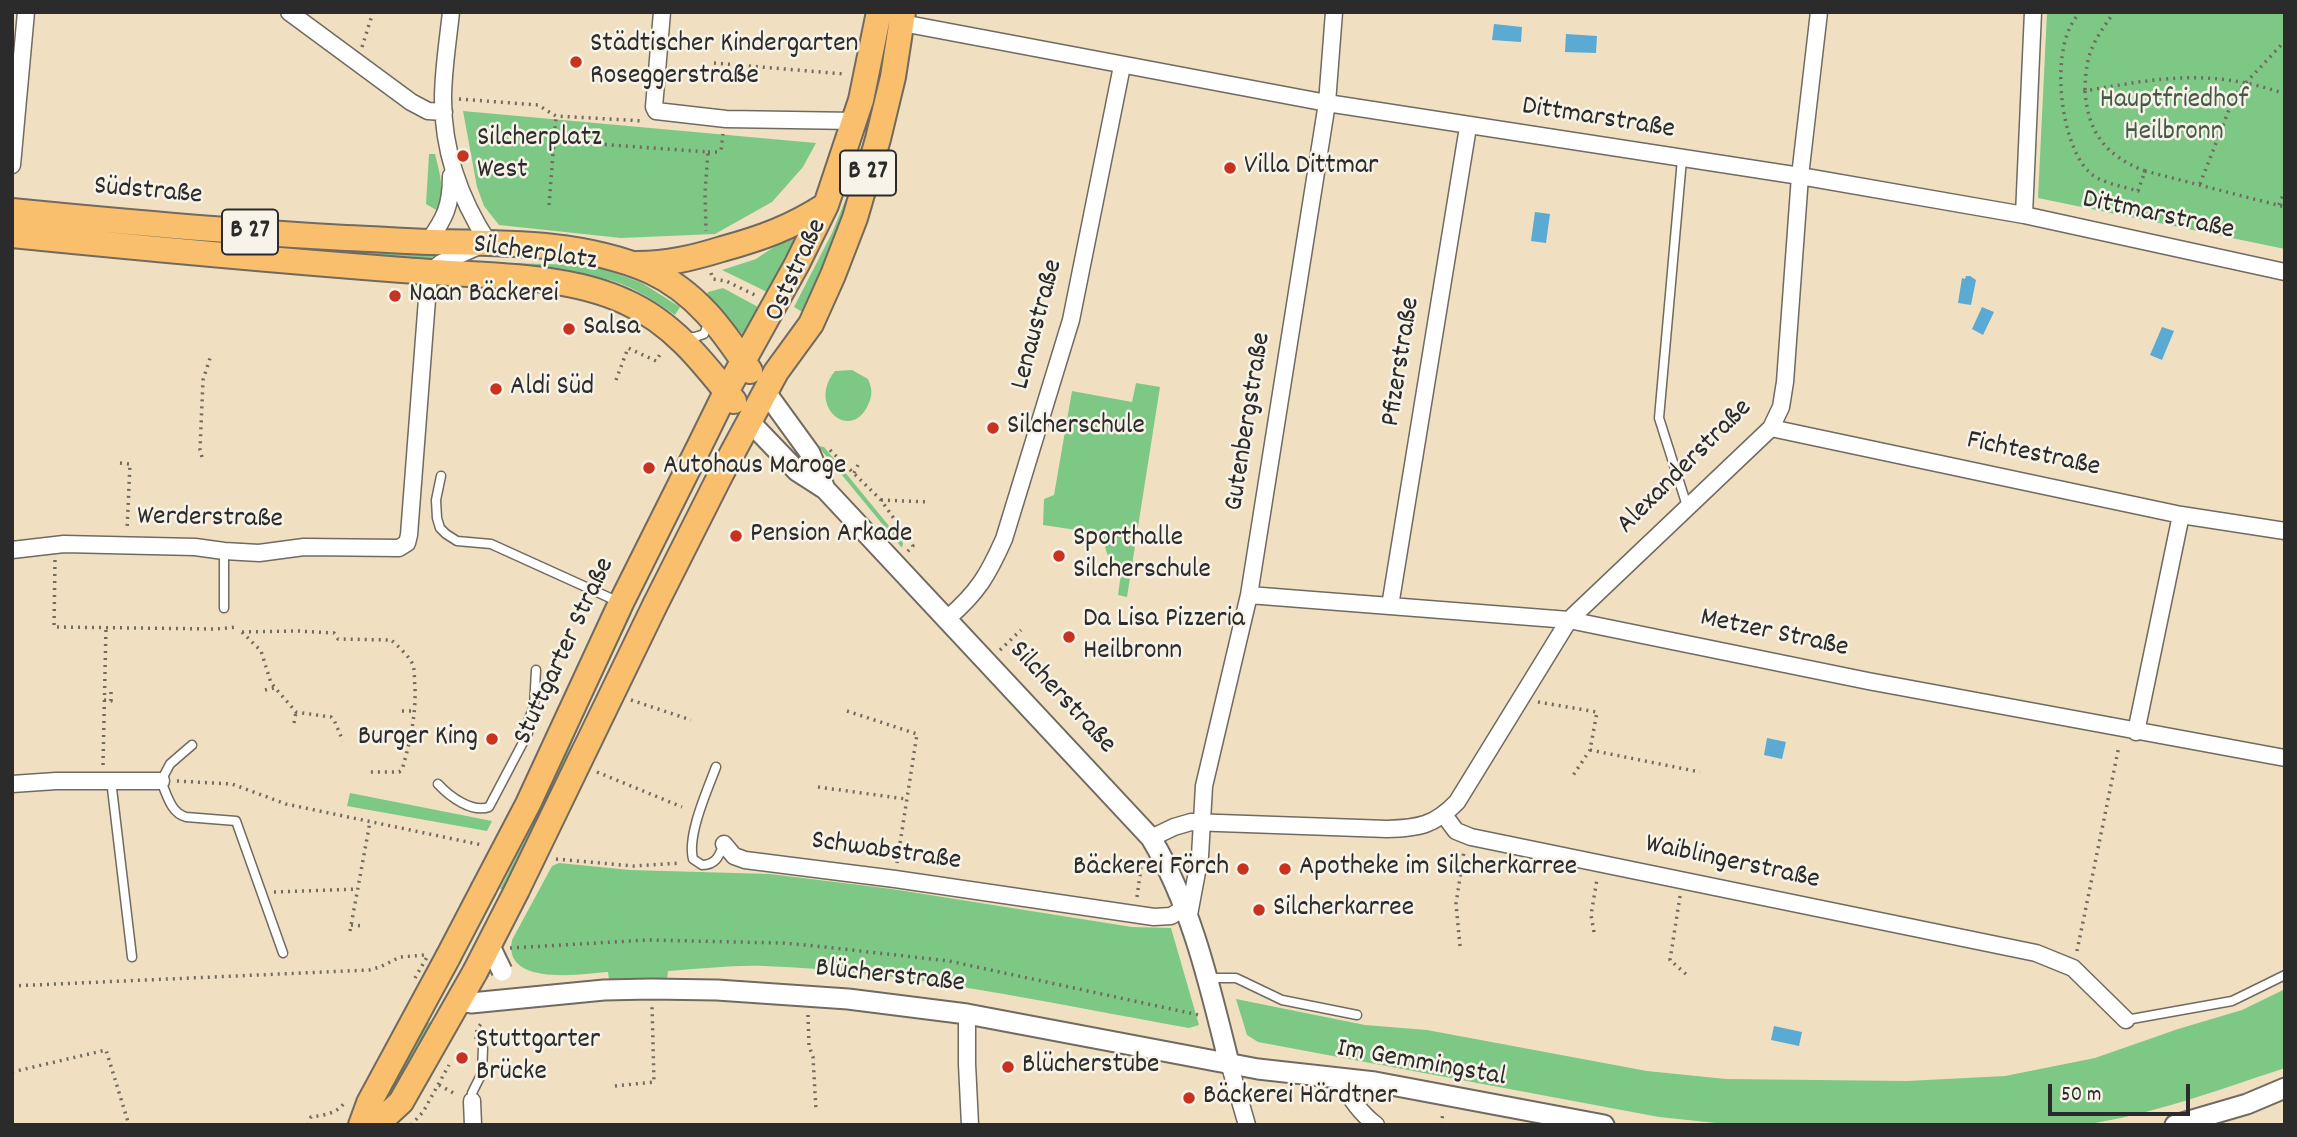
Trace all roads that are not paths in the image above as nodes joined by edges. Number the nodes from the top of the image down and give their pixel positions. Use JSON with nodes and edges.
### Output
{"nodes":[{"id":1,"x":26,"y":12,"type":"edge"},
{"id":2,"x":289,"y":12,"type":"edge"},
{"id":3,"x":451,"y":12,"type":"edge"},
{"id":4,"x":662,"y":12,"type":"edge"},
{"id":5,"x":879,"y":12,"type":"edge"},
{"id":6,"x":1334,"y":12,"type":"edge"},
{"id":7,"x":1819,"y":12,"type":"edge"},
{"id":8,"x":2033,"y":12,"type":"edge"},
{"id":9,"x":903,"y":18,"type":"edge"},
{"id":10,"x":1122,"y":66,"type":"junction"},
{"id":11,"x":1327,"y":103,"type":"junction"},
{"id":12,"x":443,"y":105,"type":"junction"},
{"id":13,"x":855,"y":121,"type":"junction"},
{"id":14,"x":1468,"y":127,"type":"junction"},
{"id":15,"x":1682,"y":159,"type":"junction"},
{"id":16,"x":450,"y":163,"type":"junction"},
{"id":17,"x":12,"y":165,"type":"edge"},
{"id":18,"x":1800,"y":176,"type":"junction"},
{"id":19,"x":826,"y":205,"type":"junction"},
{"id":20,"x":12,"y":211,"type":"edge"},
{"id":21,"x":2024,"y":215,"type":"junction"},
{"id":22,"x":12,"y":235,"type":"edge"},
{"id":23,"x":428,"y":242,"type":"junction"},
{"id":24,"x":488,"y":242,"type":"junction"},
{"id":25,"x":633,"y":264,"type":"junction"},
{"id":26,"x":2285,"y":271,"type":"edge"},
{"id":27,"x":429,"y":273,"type":"junction"},
{"id":28,"x":704,"y":308,"type":"junction"},
{"id":29,"x":673,"y":332,"type":"junction"},
{"id":30,"x":743,"y":360,"type":"junction"},
{"id":31,"x":765,"y":391,"type":"junction"},
{"id":32,"x":726,"y":392,"type":"junction"},
{"id":33,"x":750,"y":421,"type":"junction"},
{"id":34,"x":1771,"y":428,"type":"junction"},
{"id":35,"x":441,"y":476,"type":"dead end"},
{"id":36,"x":825,"y":489,"type":"junction"},
{"id":37,"x":1687,"y":506,"type":"junction"},
{"id":38,"x":2180,"y":515,"type":"junction"},
{"id":39,"x":2285,"y":531,"type":"edge"},
{"id":40,"x":12,"y":550,"type":"edge"},
{"id":41,"x":224,"y":551,"type":"junction"},
{"id":42,"x":1249,"y":595,"type":"junction"},
{"id":43,"x":621,"y":603,"type":"junction"},
{"id":44,"x":1390,"y":606,"type":"junction"},
{"id":45,"x":223,"y":608,"type":"road end"},
{"id":46,"x":948,"y":618,"type":"junction"},
{"id":47,"x":1569,"y":620,"type":"junction"},
{"id":48,"x":536,"y":670,"type":"dead end"},
{"id":49,"x":2129,"y":731,"type":"junction"},
{"id":50,"x":192,"y":745,"type":"dead end"},
{"id":51,"x":2285,"y":758,"type":"edge"},
{"id":52,"x":716,"y":767,"type":"dead end"},
{"id":53,"x":107,"y":780,"type":"junction"},
{"id":54,"x":161,"y":781,"type":"junction"},
{"id":55,"x":12,"y":784,"type":"edge"},
{"id":56,"x":438,"y":784,"type":"dead end"},
{"id":57,"x":1444,"y":815,"type":"junction"},
{"id":58,"x":1204,"y":824,"type":"junction"},
{"id":59,"x":1149,"y":836,"type":"junction"},
{"id":60,"x":724,"y":844,"type":"joint"},
{"id":61,"x":1186,"y":914,"type":"junction"},
{"id":62,"x":494,"y":946,"type":"junction"},
{"id":63,"x":283,"y":953,"type":"dead end"},
{"id":64,"x":132,"y":957,"type":"dead end"},
{"id":65,"x":2285,"y":975,"type":"edge"},
{"id":66,"x":1206,"y":978,"type":"junction"},
{"id":67,"x":434,"y":983,"type":"junction"},
{"id":68,"x":464,"y":991,"type":"junction"},
{"id":69,"x":542,"y":995,"type":"junction"},
{"id":70,"x":967,"y":1014,"type":"junction"},
{"id":71,"x":1357,"y":1015,"type":"dead end"},
{"id":72,"x":2126,"y":1020,"type":"joint"},
{"id":73,"x":483,"y":1048,"type":"road end"},
{"id":74,"x":1229,"y":1063,"type":"junction"},
{"id":75,"x":1340,"y":1079,"type":"junction"},
{"id":76,"x":2285,"y":1088,"type":"edge"},
{"id":77,"x":472,"y":1101,"type":"joint"},
{"id":78,"x":2213,"y":1120,"type":"edge"},
{"id":79,"x":361,"y":1125,"type":"edge"},
{"id":80,"x":376,"y":1125,"type":"edge"},
{"id":81,"x":474,"y":1125,"type":"edge"},
{"id":82,"x":970,"y":1125,"type":"edge"},
{"id":83,"x":1247,"y":1125,"type":"edge"},
{"id":84,"x":1376,"y":1125,"type":"edge"},
{"id":85,"x":1604,"y":1125,"type":"edge"},
{"id":86,"x":2175,"y":1125,"type":"edge"}],
"edges":[{"from":1,"to":17,"type":"street"},
{"from":2,"to":12,"type":"street"},
{"from":3,"to":12,"type":"street"},
{"from":4,"to":13,"type":"street"},
{"from":5,"to":13,"type":"main road","name":"Oststraße","number":"B 27"},
{"from":6,"to":11,"type":"street","name":"Gutenbergstraße"},
{"from":7,"to":18,"type":"street","name":"Alexanderstraße"},
{"from":8,"to":21,"type":"street"},
{"from":9,"to":10,"type":"street","name":"Dittmarstraße"},
{"from":9,"to":31,"type":"main road","name":"Oststraße","number":"B 27"},
{"from":10,"to":11,"type":"street","name":"Dittmarstraße"},
{"from":10,"to":46,"type":"street","name":"Lenaustraße"},
{"from":11,"to":14,"type":"street","name":"Dittmarstraße"},
{"from":11,"to":42,"type":"street","name":"Gutenbergstraße"},
{"from":12,"to":16,"type":"street"},
{"from":13,"to":19,"type":"main road","name":"Oststraße","number":"B 27"},
{"from":14,"to":15,"type":"street","name":"Dittmarstraße"},
{"from":14,"to":44,"type":"street","name":"Pfizerstraße"},
{"from":15,"to":18,"type":"street","name":"Dittmarstraße"},
{"from":15,"to":37,"type":"lane"},
{"from":16,"to":23,"type":"street","name":"Silcherplatz"},
{"from":16,"to":24,"type":"street","name":"Silcherplatz"},
{"from":18,"to":21,"type":"street","name":"Dittmarstraße"},
{"from":18,"to":34,"type":"street","name":"Alexanderstraße"},
{"from":19,"to":25,"type":"main road","number":"B 27"},
{"from":19,"to":30,"type":"main road","name":"Stuttgarter Straße"},
{"from":20,"to":23,"type":"main road","name":"Südstraße","number":"B 27"},
{"from":21,"to":26,"type":"street","name":"Dittmarstraße"},
{"from":22,"to":27,"type":"main road","name":"Südstraße","number":"B 27"},
{"from":23,"to":24,"type":"main road","name":"Südstraße","number":"B 27"},
{"from":24,"to":25,"type":"main road","name":"Silcherplatz","number":"B 27"},
{"from":24,"to":27,"type":"street"},
{"from":25,"to":28,"type":"main road","name":"Silcherplatz"},
{"from":27,"to":29,"type":"main road","name":"Silcherplatz","number":"B 27"},
{"from":27,"to":41,"type":"street","name":"Werderstraße"},
{"from":28,"to":29,"type":"lane"},
{"from":28,"to":30,"type":"main road","name":"Silcherplatz"},
{"from":29,"to":32,"type":"main road","name":"Silcherplatz","number":"B 27"},
{"from":30,"to":31,"type":"main road"},
{"from":30,"to":32,"type":"main road","name":"Stuttgarter Straße"},
{"from":31,"to":33,"type":"main road","name":"Oststraße","number":"B 27"},
{"from":31,"to":36,"type":"street","name":"Silcherstraße"},
{"from":32,"to":33,"type":"main road","name":"Silcherplatz"},
{"from":32,"to":43,"type":"main road","name":"Stuttgarter Straße"},
{"from":33,"to":36,"type":"street","name":"Silcherstraße"},
{"from":33,"to":62,"type":"main road","bridge":true},
{"from":34,"to":37,"type":"street","name":"Alexanderstraße"},
{"from":34,"to":38,"type":"street","name":"Fichtestraße"},
{"from":35,"to":43,"type":"lane"},
{"from":36,"to":46,"type":"street","name":"Silcherstraße"},
{"from":37,"to":47,"type":"street","name":"Alexanderstraße"},
{"from":38,"to":39,"type":"street","name":"Fichtestraße"},
{"from":38,"to":49,"type":"street"},
{"from":40,"to":41,"type":"street","name":"Werderstraße"},
{"from":41,"to":45,"type":"lane"},
{"from":42,"to":44,"type":"street","name":"Metzer Straße"},
{"from":42,"to":58,"type":"street","name":"Gutenbergstraße"},
{"from":43,"to":67,"type":"main road","name":"Stuttgarter Straße","bridge":true},
{"from":44,"to":47,"type":"street","name":"Metzer Straße"},
{"from":46,"to":59,"type":"street","name":"Silcherstraße"},
{"from":47,"to":49,"type":"street","name":"Metzer Straße"},
{"from":47,"to":57,"type":"street","name":"Alexanderstraße"},
{"from":48,"to":56,"type":"lane"},
{"from":49,"to":51,"type":"street","name":"Metzer Straße"},
{"from":50,"to":54,"type":"lane"},
{"from":52,"to":60,"type":"lane","name":"Schwabstraße"},
{"from":53,"to":54,"type":"street"},
{"from":53,"to":55,"type":"street"},
{"from":53,"to":64,"type":"lane"},
{"from":54,"to":63,"type":"lane"},
{"from":57,"to":58,"type":"street"},
{"from":57,"to":72,"type":"street","name":"Waiblingerstraße"},
{"from":58,"to":59,"type":"street"},
{"from":58,"to":61,"type":"street","name":"Gutenbergstraße"},
{"from":59,"to":61,"type":"street","name":"Silcherstraße"},
{"from":60,"to":61,"type":"street","name":"Schwabstraße"},
{"from":61,"to":66,"type":"street","name":"Silcherstraße"},
{"from":62,"to":68,"type":"main road","bridge":true},
{"from":62,"to":69,"type":"street","bridge":true},
{"from":65,"to":72,"type":"lane","name":"Waiblingerstraße"},
{"from":66,"to":71,"type":"lane"},
{"from":66,"to":74,"type":"street","name":"Silcherstraße"},
{"from":67,"to":68,"type":"street","name":"Blücherstraße"},
{"from":67,"to":79,"type":"main road","name":"Stuttgarter Straße"},
{"from":68,"to":69,"type":"street","name":"Blücherstraße"},
{"from":68,"to":80,"type":"main road"},
{"from":69,"to":70,"type":"street","name":"Blücherstraße"},
{"from":70,"to":74,"type":"street","name":"Blücherstraße"},
{"from":70,"to":82,"type":"street"},
{"from":73,"to":77,"type":"lane"},
{"from":74,"to":75,"type":"street","name":"Im Gemmingstal"},
{"from":74,"to":83,"type":"street"},
{"from":75,"to":84,"type":"street"},
{"from":75,"to":85,"type":"street","name":"Im Gemmingstal"},
{"from":76,"to":78,"type":"street"},
{"from":77,"to":81,"type":"street"},
{"from":78,"to":86,"type":"street"}]}
